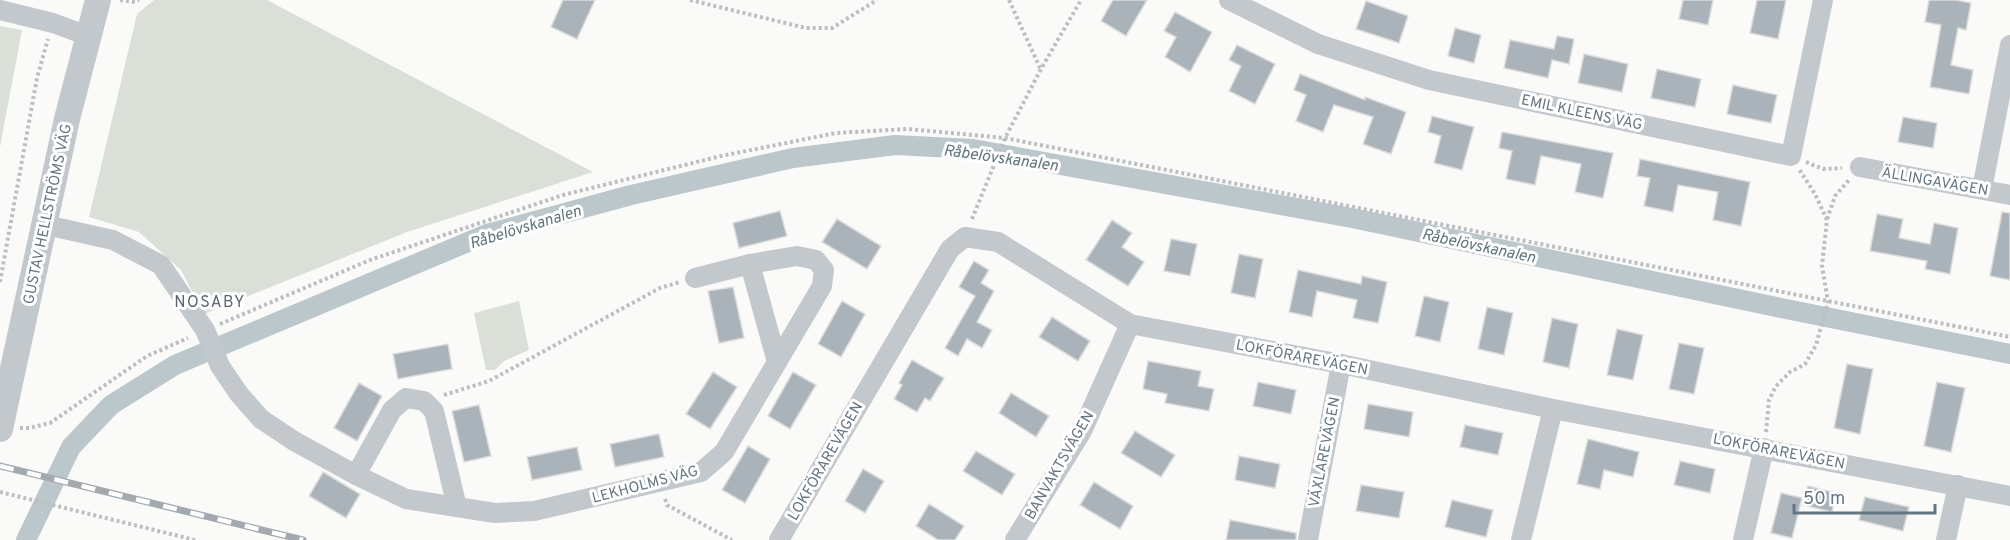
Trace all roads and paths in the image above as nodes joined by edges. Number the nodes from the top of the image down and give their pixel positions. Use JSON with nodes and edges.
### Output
{"nodes":[{"id":1,"x":98,"y":0,"type":"edge"},
{"id":2,"x":120,"y":0,"type":"edge"},
{"id":3,"x":139,"y":0,"type":"edge"},
{"id":4,"x":690,"y":0,"type":"edge"},
{"id":5,"x":877,"y":0,"type":"edge"},
{"id":6,"x":1081,"y":0,"type":"edge"},
{"id":7,"x":1229,"y":0,"type":"edge"},
{"id":8,"x":1823,"y":0,"type":"edge"},
{"id":9,"x":1011,"y":1,"type":"edge"},
{"id":10,"x":0,"y":10,"type":"edge"},
{"id":11,"x":53,"y":23,"type":"junction"},
{"id":12,"x":88,"y":36,"type":"junction"},
{"id":13,"x":2010,"y":45,"type":"edge"},
{"id":14,"x":1041,"y":69,"type":"junction"},
{"id":15,"x":1791,"y":156,"type":"junction"},
{"id":16,"x":1860,"y":167,"type":"junction"},
{"id":17,"x":1982,"y":189,"type":"junction"},
{"id":18,"x":2010,"y":195,"type":"edge"},
{"id":19,"x":1827,"y":220,"type":"junction"},
{"id":20,"x":46,"y":225,"type":"junction"},
{"id":21,"x":965,"y":237,"type":"junction"},
{"id":22,"x":750,"y":264,"type":"junction"},
{"id":23,"x":695,"y":278,"type":"joint"},
{"id":24,"x":0,"y":282,"type":"edge"},
{"id":25,"x":1130,"y":324,"type":"junction"},
{"id":26,"x":777,"y":362,"type":"junction"},
{"id":27,"x":1341,"y":364,"type":"junction"},
{"id":28,"x":424,"y":401,"type":"junction"},
{"id":29,"x":1553,"y":409,"type":"junction"},
{"id":30,"x":0,"y":429,"type":"edge"},
{"id":31,"x":1764,"y":448,"type":"junction"},
{"id":32,"x":356,"y":475,"type":"junction"},
{"id":33,"x":659,"y":483,"type":"junction"},
{"id":34,"x":1958,"y":485,"type":"junction"},
{"id":35,"x":0,"y":492,"type":"edge"},
{"id":36,"x":2010,"y":496,"type":"edge"},
{"id":37,"x":457,"y":507,"type":"junction"},
{"id":38,"x":787,"y":538,"type":"edge"},
{"id":39,"x":195,"y":540,"type":"edge"},
{"id":40,"x":732,"y":540,"type":"edge"},
{"id":41,"x":1015,"y":540,"type":"edge"},
{"id":42,"x":1308,"y":540,"type":"edge"},
{"id":43,"x":1521,"y":540,"type":"edge"},
{"id":44,"x":1743,"y":540,"type":"edge"},
{"id":45,"x":1946,"y":540,"type":"edge"}],
"edges":[{"from":1,"to":12,"type":"street","name":"GUSTAV HELLSTRÖMS VÄG"},
{"from":2,"to":3,"type":"path"},
{"from":4,"to":5,"type":"path"},
{"from":6,"to":14,"type":"path"},
{"from":7,"to":15,"type":"street","name":"EMIL KLEENS VÄG"},
{"from":8,"to":15,"type":"street"},
{"from":9,"to":14,"type":"path"},
{"from":10,"to":11,"type":"street"},
{"from":11,"to":12,"type":"street"},
{"from":11,"to":24,"type":"path"},
{"from":12,"to":20,"type":"street","name":"GUSTAV HELLSTRÖMS VÄG"},
{"from":13,"to":17,"type":"street"},
{"from":14,"to":21,"type":"path"},
{"from":15,"to":16,"type":"path"},
{"from":15,"to":19,"type":"path"},
{"from":16,"to":17,"type":"street","name":"ÄLLINGAVÄGEN"},
{"from":16,"to":19,"type":"path"},
{"from":17,"to":18,"type":"street","name":"ÄLLINGAVÄGEN"},
{"from":19,"to":31,"type":"path"},
{"from":20,"to":30,"type":"street","name":"GUSTAV HELLSTRÖMS VÄG"},
{"from":20,"to":32,"type":"street","name":"LEKHOLMS VÄG"},
{"from":21,"to":25,"type":"street","name":"LOKFÖRAREVÄGEN"},
{"from":21,"to":38,"type":"street","name":"LOKFÖRAREVÄGEN"},
{"from":22,"to":23,"type":"street","name":"LEKHOLMS VÄG"},
{"from":22,"to":26,"type":"street"},
{"from":22,"to":26,"type":"street","name":"LEKHOLMS VÄG"},
{"from":23,"to":28,"type":"path"},
{"from":25,"to":27,"type":"street","name":"LOKFÖRAREVÄGEN"},
{"from":25,"to":41,"type":"street","name":"BANVAKTSVÄGEN"},
{"from":26,"to":33,"type":"street","name":"LEKHOLMS VÄG"},
{"from":27,"to":29,"type":"street","name":"LOKFÖRAREVÄGEN"},
{"from":27,"to":42,"type":"street","name":"VÄXLAREVÄGEN"},
{"from":28,"to":32,"type":"street"},
{"from":28,"to":37,"type":"street"},
{"from":29,"to":31,"type":"street","name":"LOKFÖRAREVÄGEN"},
{"from":29,"to":43,"type":"street"},
{"from":31,"to":34,"type":"street","name":"LOKFÖRAREVÄGEN"},
{"from":31,"to":44,"type":"street"},
{"from":32,"to":37,"type":"street","name":"LEKHOLMS VÄG"},
{"from":33,"to":37,"type":"street","name":"LEKHOLMS VÄG"},
{"from":33,"to":40,"type":"path"},
{"from":34,"to":36,"type":"street","name":"LOKFÖRAREVÄGEN"},
{"from":34,"to":45,"type":"street"},
{"from":35,"to":39,"type":"path"}]}
